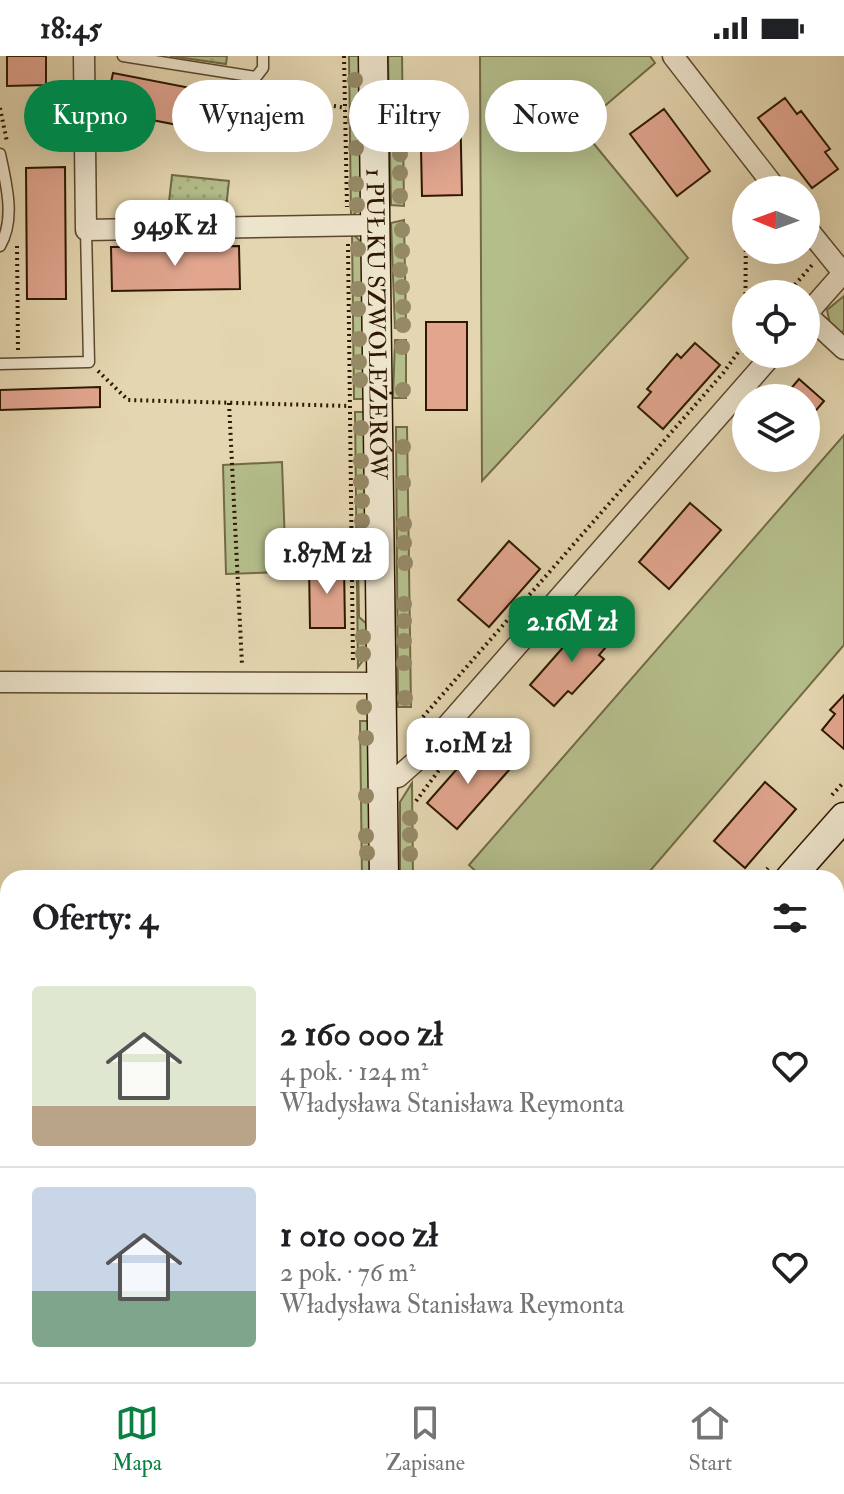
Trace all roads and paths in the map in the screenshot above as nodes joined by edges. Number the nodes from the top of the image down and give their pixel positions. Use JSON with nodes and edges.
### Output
{"nodes":[{"id":1,"x":84,"y":56,"type":"edge"},
{"id":2,"x":123,"y":56,"type":"edge"},
{"id":3,"x":263,"y":56,"type":"edge"},
{"id":4,"x":344,"y":56,"type":"edge"},
{"id":5,"x":373,"y":56,"type":"edge"},
{"id":6,"x":673,"y":56,"type":"edge"},
{"id":7,"x":0,"y":108,"type":"edge"},
{"id":8,"x":5,"y":154,"type":"edge"},
{"id":9,"x":766,"y":176,"type":"edge"},
{"id":10,"x":361,"y":225,"type":"junction"},
{"id":11,"x":86,"y":230,"type":"junction"},
{"id":12,"x":17,"y":233,"type":"dead end"},
{"id":13,"x":820,"y":244,"type":"edge"},
{"id":14,"x":0,"y":246,"type":"edge"},
{"id":15,"x":844,"y":273,"type":"edge"},
{"id":16,"x":820,"y":300,"type":"edge"},
{"id":17,"x":820,"y":328,"type":"edge"},
{"id":18,"x":844,"y":349,"type":"edge"},
{"id":19,"x":19,"y":357,"type":"dead end"},
{"id":20,"x":732,"y":361,"type":"edge"},
{"id":21,"x":89,"y":362,"type":"junction"},
{"id":22,"x":0,"y":364,"type":"edge"},
{"id":23,"x":761,"y":368,"type":"edge"},
{"id":24,"x":747,"y":384,"type":"edge"},
{"id":25,"x":732,"y":401,"type":"edge"},
{"id":26,"x":229,"y":403,"type":"junction"},
{"id":27,"x":351,"y":406,"type":"junction"},
{"id":28,"x":0,"y":682,"type":"edge"},
{"id":29,"x":267,"y":683,"type":"junction"},
{"id":30,"x":368,"y":683,"type":"junction"},
{"id":31,"x":415,"y":726,"type":"dead end"},
{"id":32,"x":383,"y":780,"type":"junction"},
{"id":33,"x":844,"y":817,"type":"edge"},
{"id":34,"x":384,"y":870,"type":"edge"},
{"id":35,"x":797,"y":870,"type":"edge"}],
"edges":[{"from":1,"to":11,"type":"street"},
{"from":2,"to":3,"type":"lane"},
{"from":4,"to":10,"type":"path"},
{"from":5,"to":10,"type":"street","name":"1 PUŁKU SZWOLEŻERÓW"},
{"from":6,"to":9,"type":"street"},
{"from":7,"to":8,"type":"path"},
{"from":8,"to":14,"type":"lane"},
{"from":10,"to":11,"type":"street"},
{"from":10,"to":27,"type":"path"},
{"from":10,"to":30,"type":"street","name":"1 PUŁKU SZWOLEŻERÓW"},
{"from":11,"to":21,"type":"lane"},
{"from":12,"to":19,"type":"path"},
{"from":13,"to":15,"type":"street"},
{"from":15,"to":16,"type":"street"},
{"from":17,"to":18,"type":"street"},
{"from":20,"to":31,"type":"path"},
{"from":21,"to":22,"type":"lane"},
{"from":21,"to":26,"type":"path"},
{"from":23,"to":24,"type":"street"},
{"from":25,"to":32,"type":"street"},
{"from":26,"to":27,"type":"path"},
{"from":26,"to":29,"type":"path"},
{"from":27,"to":30,"type":"path"},
{"from":28,"to":29,"type":"street"},
{"from":29,"to":30,"type":"street"},
{"from":30,"to":32,"type":"street","name":"1 PUŁKU SZWOLEŻERÓW"},
{"from":32,"to":34,"type":"street","name":"1 PUŁKU SZWOLEŻERÓW"},
{"from":33,"to":35,"type":"street"}]}
